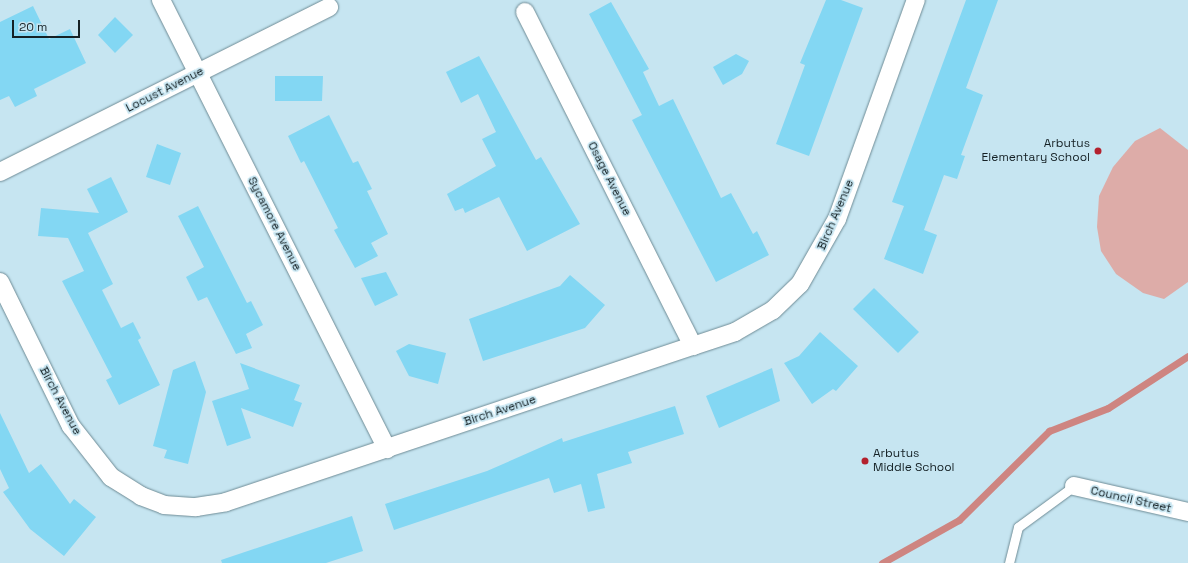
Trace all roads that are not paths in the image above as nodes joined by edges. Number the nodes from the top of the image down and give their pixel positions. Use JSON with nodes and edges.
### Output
{"nodes":[{"id":1,"x":161,"y":0,"type":"edge"},
{"id":2,"x":916,"y":0,"type":"edge"},
{"id":3,"x":329,"y":7,"type":"dead end"},
{"id":4,"x":525,"y":12,"type":"dead end"},
{"id":5,"x":198,"y":73,"type":"junction"},
{"id":6,"x":0,"y":172,"type":"edge"},
{"id":7,"x":0,"y":282,"type":"edge"},
{"id":8,"x":693,"y":346,"type":"junction"},
{"id":9,"x":387,"y":449,"type":"junction"},
{"id":10,"x":1074,"y":486,"type":"joint"},
{"id":11,"x":1188,"y":512,"type":"edge"},
{"id":12,"x":1009,"y":563,"type":"edge"}],
"edges":[{"from":1,"to":5,"type":"street","name":"Sycamore Avenue"},
{"from":2,"to":8,"type":"street","name":"Birch Avenue"},
{"from":3,"to":5,"type":"street","name":"Locust Avenue"},
{"from":4,"to":8,"type":"street","name":"Osage Avenue"},
{"from":5,"to":6,"type":"street","name":"Locust Avenue"},
{"from":5,"to":9,"type":"street","name":"Sycamore Avenue"},
{"from":7,"to":9,"type":"street","name":"Birch Avenue"},
{"from":8,"to":9,"type":"street","name":"Birch Avenue"},
{"from":10,"to":11,"type":"street","name":"Council Street"},
{"from":10,"to":12,"type":"lane"}]}
